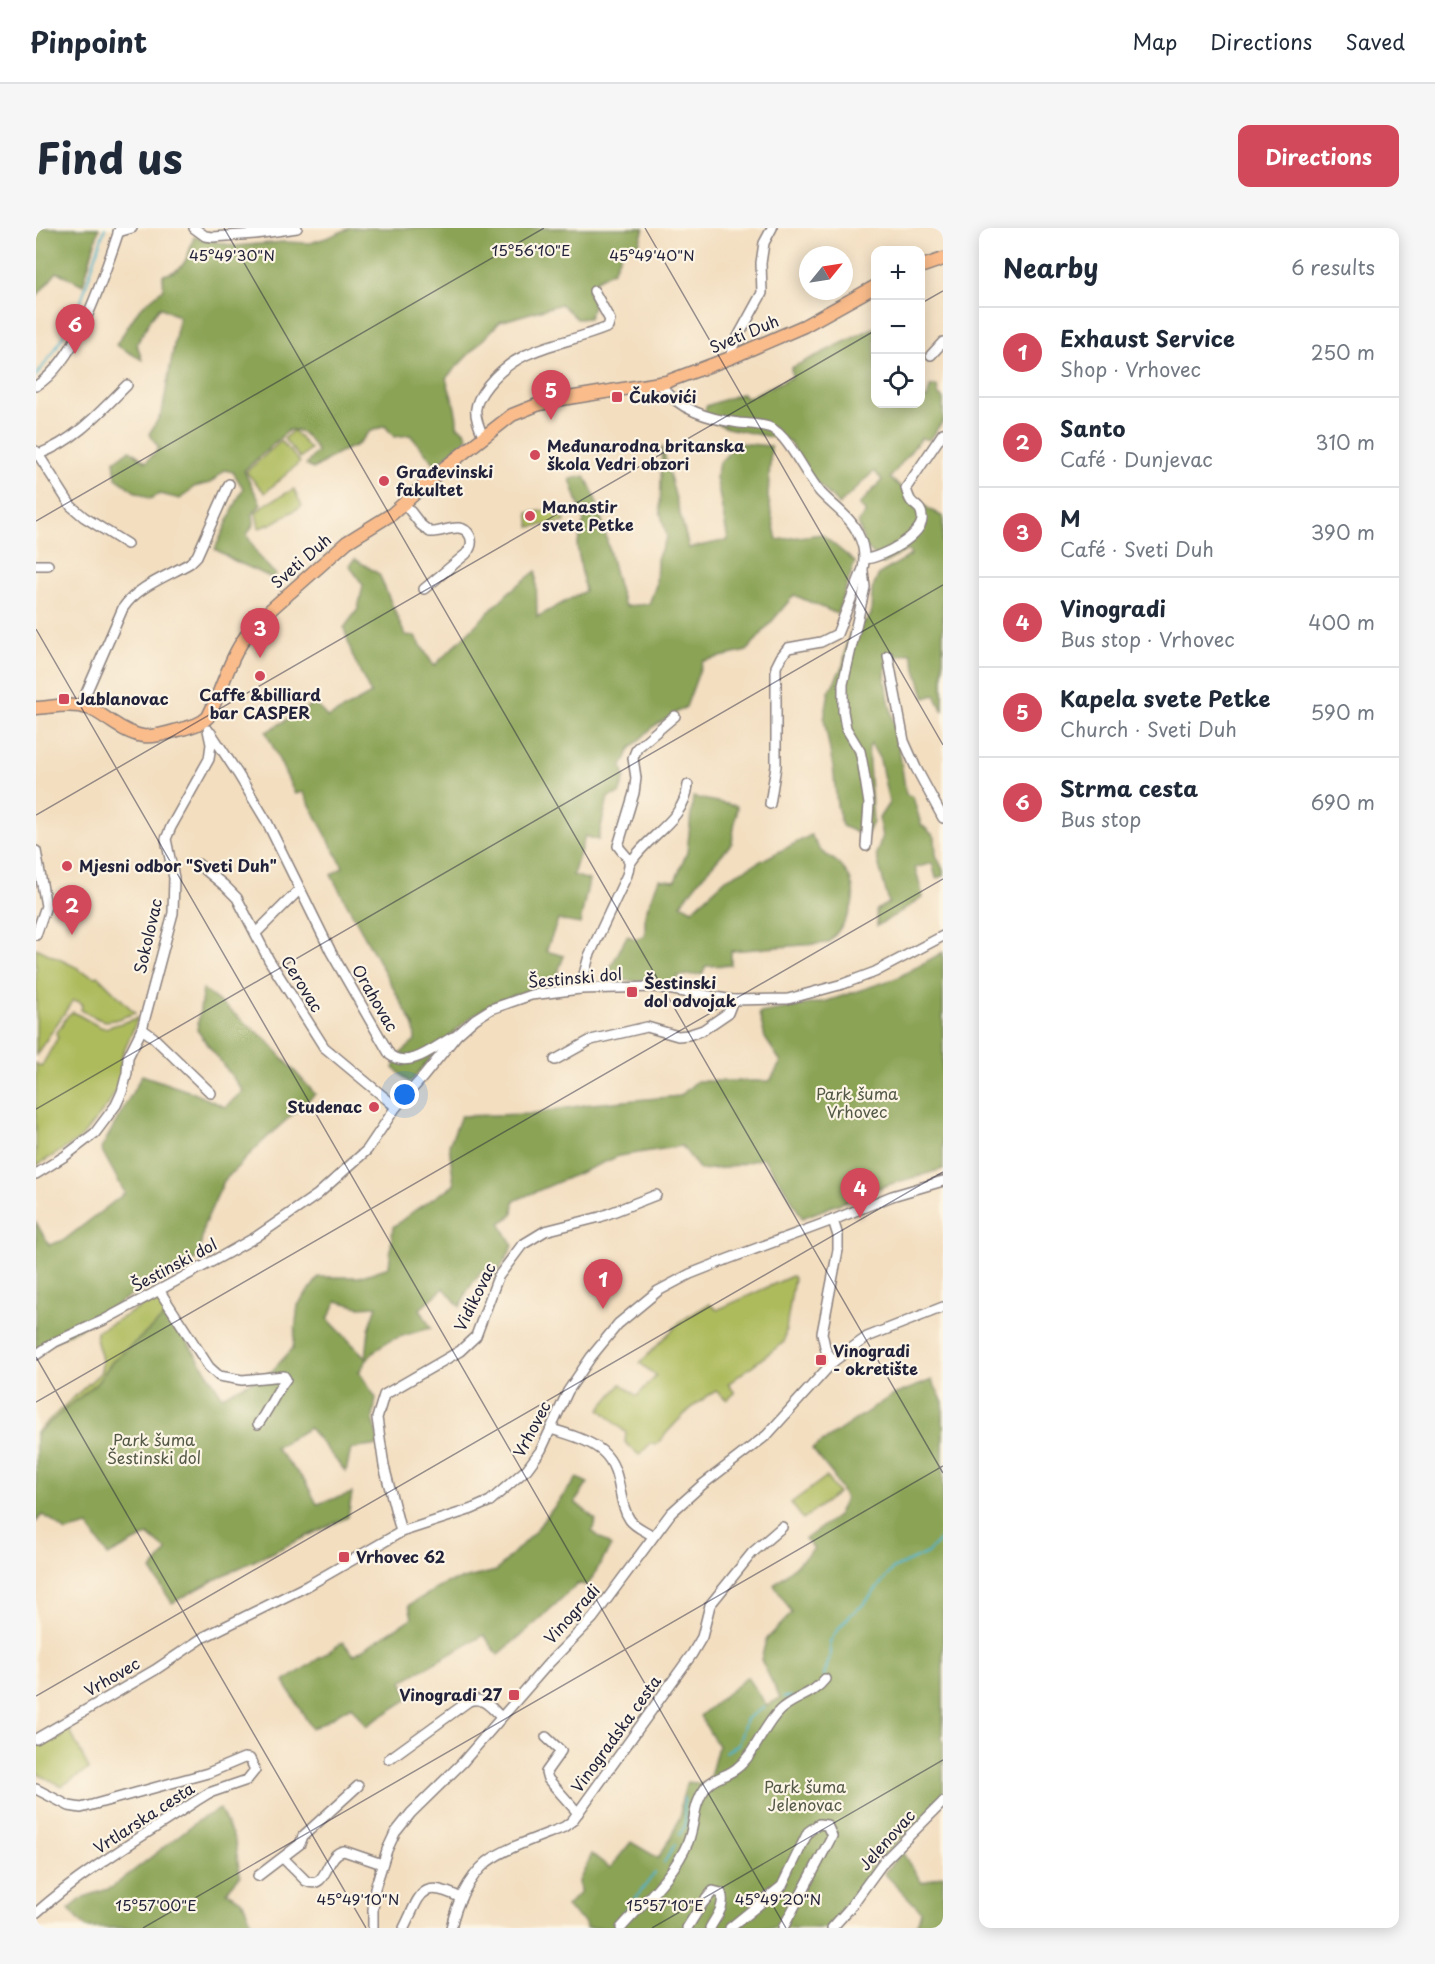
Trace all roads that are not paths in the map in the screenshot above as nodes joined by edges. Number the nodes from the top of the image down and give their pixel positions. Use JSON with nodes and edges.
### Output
{"nodes":[{"id":1,"x":132,"y":228,"type":"edge"},
{"id":2,"x":194,"y":228,"type":"edge"},
{"id":3,"x":297,"y":228,"type":"edge"},
{"id":4,"x":772,"y":228,"type":"edge"},
{"id":5,"x":119,"y":230,"type":"edge"},
{"id":6,"x":943,"y":259,"type":"edge"},
{"id":7,"x":925,"y":266,"type":"edge"},
{"id":8,"x":871,"y":289,"type":"edge"},
{"id":9,"x":594,"y":291,"type":"dead end"},
{"id":10,"x":943,"y":342,"type":"edge"},
{"id":11,"x":931,"y":355,"type":"dead end"},
{"id":12,"x":730,"y":358,"type":"junction"},
{"id":13,"x":660,"y":384,"type":"junction"},
{"id":14,"x":127,"y":385,"type":"dead end"},
{"id":15,"x":36,"y":386,"type":"edge"},
{"id":16,"x":943,"y":433,"type":"edge"},
{"id":17,"x":483,"y":436,"type":"junction"},
{"id":18,"x":38,"y":453,"type":"edge"},
{"id":19,"x":229,"y":484,"type":"dead end"},
{"id":20,"x":405,"y":503,"type":"junction"},
{"id":21,"x":127,"y":544,"type":"dead end"},
{"id":22,"x":865,"y":559,"type":"junction"},
{"id":23,"x":36,"y":565,"type":"edge"},
{"id":24,"x":48,"y":565,"type":"dead end"},
{"id":25,"x":863,"y":570,"type":"junction"},
{"id":26,"x":424,"y":589,"type":"dead end"},
{"id":27,"x":888,"y":656,"type":"dead end"},
{"id":28,"x":80,"y":707,"type":"junction"},
{"id":29,"x":36,"y":708,"type":"edge"},
{"id":30,"x":675,"y":716,"type":"dead end"},
{"id":31,"x":205,"y":726,"type":"junction"},
{"id":32,"x":688,"y":785,"type":"dead end"},
{"id":33,"x":770,"y":804,"type":"dead end"},
{"id":34,"x":943,"y":818,"type":"edge"},
{"id":35,"x":866,"y":846,"type":"dead end"},
{"id":36,"x":36,"y":851,"type":"edge"},
{"id":37,"x":631,"y":862,"type":"junction"},
{"id":38,"x":198,"y":864,"type":"dead end"},
{"id":39,"x":299,"y":890,"type":"junction"},
{"id":40,"x":256,"y":933,"type":"junction"},
{"id":41,"x":36,"y":935,"type":"edge"},
{"id":42,"x":943,"y":936,"type":"edge"},
{"id":43,"x":580,"y":989,"type":"junction"},
{"id":44,"x":733,"y":1000,"type":"junction"},
{"id":45,"x":142,"y":1029,"type":"junction"},
{"id":46,"x":457,"y":1035,"type":"junction"},
{"id":47,"x":555,"y":1060,"type":"dead end"},
{"id":48,"x":211,"y":1094,"type":"dead end"},
{"id":49,"x":396,"y":1107,"type":"junction"},
{"id":50,"x":36,"y":1174,"type":"edge"},
{"id":51,"x":943,"y":1181,"type":"edge"},
{"id":52,"x":656,"y":1195,"type":"dead end"},
{"id":53,"x":833,"y":1220,"type":"junction"},
{"id":54,"x":159,"y":1290,"type":"junction"},
{"id":55,"x":943,"y":1306,"type":"edge"},
{"id":56,"x":36,"y":1355,"type":"edge"},
{"id":57,"x":834,"y":1360,"type":"junction"},
{"id":58,"x":258,"y":1424,"type":"dead end"},
{"id":59,"x":551,"y":1429,"type":"junction"},
{"id":60,"x":782,"y":1527,"type":"dead end"},
{"id":61,"x":401,"y":1532,"type":"junction"},
{"id":62,"x":653,"y":1536,"type":"junction"},
{"id":63,"x":825,"y":1679,"type":"dead end"},
{"id":64,"x":501,"y":1718,"type":"junction"},
{"id":65,"x":546,"y":1737,"type":"dead end"},
{"id":66,"x":36,"y":1739,"type":"edge"},
{"id":67,"x":389,"y":1758,"type":"dead end"},
{"id":68,"x":358,"y":1786,"type":"dead end"},
{"id":69,"x":36,"y":1789,"type":"edge"},
{"id":70,"x":943,"y":1802,"type":"edge"},
{"id":71,"x":578,"y":1813,"type":"junction"},
{"id":72,"x":284,"y":1858,"type":"junction"},
{"id":73,"x":382,"y":1864,"type":"junction"},
{"id":74,"x":258,"y":1876,"type":"dead end"},
{"id":75,"x":461,"y":1898,"type":"junction"},
{"id":76,"x":36,"y":1913,"type":"edge"},
{"id":77,"x":373,"y":1928,"type":"edge"},
{"id":78,"x":404,"y":1928,"type":"edge"},
{"id":79,"x":451,"y":1928,"type":"edge"},
{"id":80,"x":621,"y":1928,"type":"edge"},
{"id":81,"x":687,"y":1928,"type":"edge"},
{"id":82,"x":710,"y":1928,"type":"edge"},
{"id":83,"x":730,"y":1928,"type":"edge"},
{"id":84,"x":783,"y":1928,"type":"edge"},
{"id":85,"x":832,"y":1928,"type":"edge"}],
"edges":[{"from":1,"to":5,"type":"street"},
{"from":2,"to":3,"type":"street"},
{"from":4,"to":12,"type":"street"},
{"from":5,"to":15,"type":"street"},
{"from":6,"to":7,"type":"main road"},
{"from":8,"to":12,"type":"main road","name":"Sveti Duh"},
{"from":9,"to":17,"type":"street"},
{"from":10,"to":11,"type":"street"},
{"from":12,"to":13,"type":"main road","name":"Sveti Duh"},
{"from":13,"to":17,"type":"main road","name":"Sveti Duh"},
{"from":13,"to":22,"type":"street"},
{"from":14,"to":18,"type":"street"},
{"from":16,"to":22,"type":"street"},
{"from":17,"to":20,"type":"main road","name":"Sveti Duh"},
{"from":18,"to":21,"type":"street"},
{"from":19,"to":28,"type":"street"},
{"from":20,"to":26,"type":"street"},
{"from":20,"to":31,"type":"main road","name":"Sveti Duh"},
{"from":22,"to":25,"type":"street"},
{"from":23,"to":24,"type":"street"},
{"from":25,"to":33,"type":"street"},
{"from":25,"to":35,"type":"street"},
{"from":27,"to":34,"type":"street"},
{"from":28,"to":29,"type":"main road"},
{"from":28,"to":31,"type":"main road"},
{"from":30,"to":37,"type":"street"},
{"from":31,"to":39,"type":"street","name":"Orahovac"},
{"from":31,"to":45,"type":"street","name":"Sokolovac"},
{"from":32,"to":37,"type":"street"},
{"from":36,"to":41,"type":"street"},
{"from":37,"to":43,"type":"street"},
{"from":38,"to":40,"type":"street","name":"Cerovac"},
{"from":39,"to":40,"type":"street"},
{"from":39,"to":46,"type":"street","name":"Orahovac"},
{"from":40,"to":49,"type":"street","name":"Cerovac"},
{"from":42,"to":44,"type":"street","name":"Šestinski dol"},
{"from":43,"to":44,"type":"street","name":"Šestinski dol"},
{"from":43,"to":46,"type":"street","name":"Šestinski dol"},
{"from":44,"to":47,"type":"street"},
{"from":45,"to":48,"type":"street"},
{"from":45,"to":50,"type":"street","name":"Sokolovac"},
{"from":46,"to":49,"type":"street","name":"Šestinski dol"},
{"from":49,"to":54,"type":"street","name":"Šestinski dol"},
{"from":51,"to":53,"type":"street","name":"Vrhovec"},
{"from":52,"to":61,"type":"street","name":"Vidikovac"},
{"from":53,"to":57,"type":"street"},
{"from":53,"to":59,"type":"street","name":"Vrhovec"},
{"from":54,"to":56,"type":"street","name":"Šestinski dol"},
{"from":54,"to":58,"type":"street"},
{"from":55,"to":57,"type":"street","name":"Vinogradi"},
{"from":57,"to":62,"type":"street","name":"Vinogradi"},
{"from":59,"to":61,"type":"street","name":"Vrhovec"},
{"from":59,"to":62,"type":"street"},
{"from":60,"to":71,"type":"street","name":"Vinogradska cesta"},
{"from":61,"to":66,"type":"street","name":"Vrhovec"},
{"from":62,"to":64,"type":"street","name":"Vinogradi"},
{"from":63,"to":80,"type":"street"},
{"from":64,"to":67,"type":"street"},
{"from":64,"to":73,"type":"street","name":"Vinogradi"},
{"from":65,"to":71,"type":"street"},
{"from":68,"to":72,"type":"street"},
{"from":69,"to":76,"type":"street","name":"Vrtlarska cesta"},
{"from":70,"to":85,"type":"street","name":"Jelenovac"},
{"from":71,"to":75,"type":"street","name":"Vinogradska cesta"},
{"from":72,"to":73,"type":"street"},
{"from":72,"to":74,"type":"street"},
{"from":73,"to":77,"type":"street","name":"Vinogradi"},
{"from":75,"to":78,"type":"street"},
{"from":75,"to":79,"type":"street","name":"Vinogradska cesta"},
{"from":81,"to":82,"type":"street"},
{"from":83,"to":84,"type":"street"}]}
